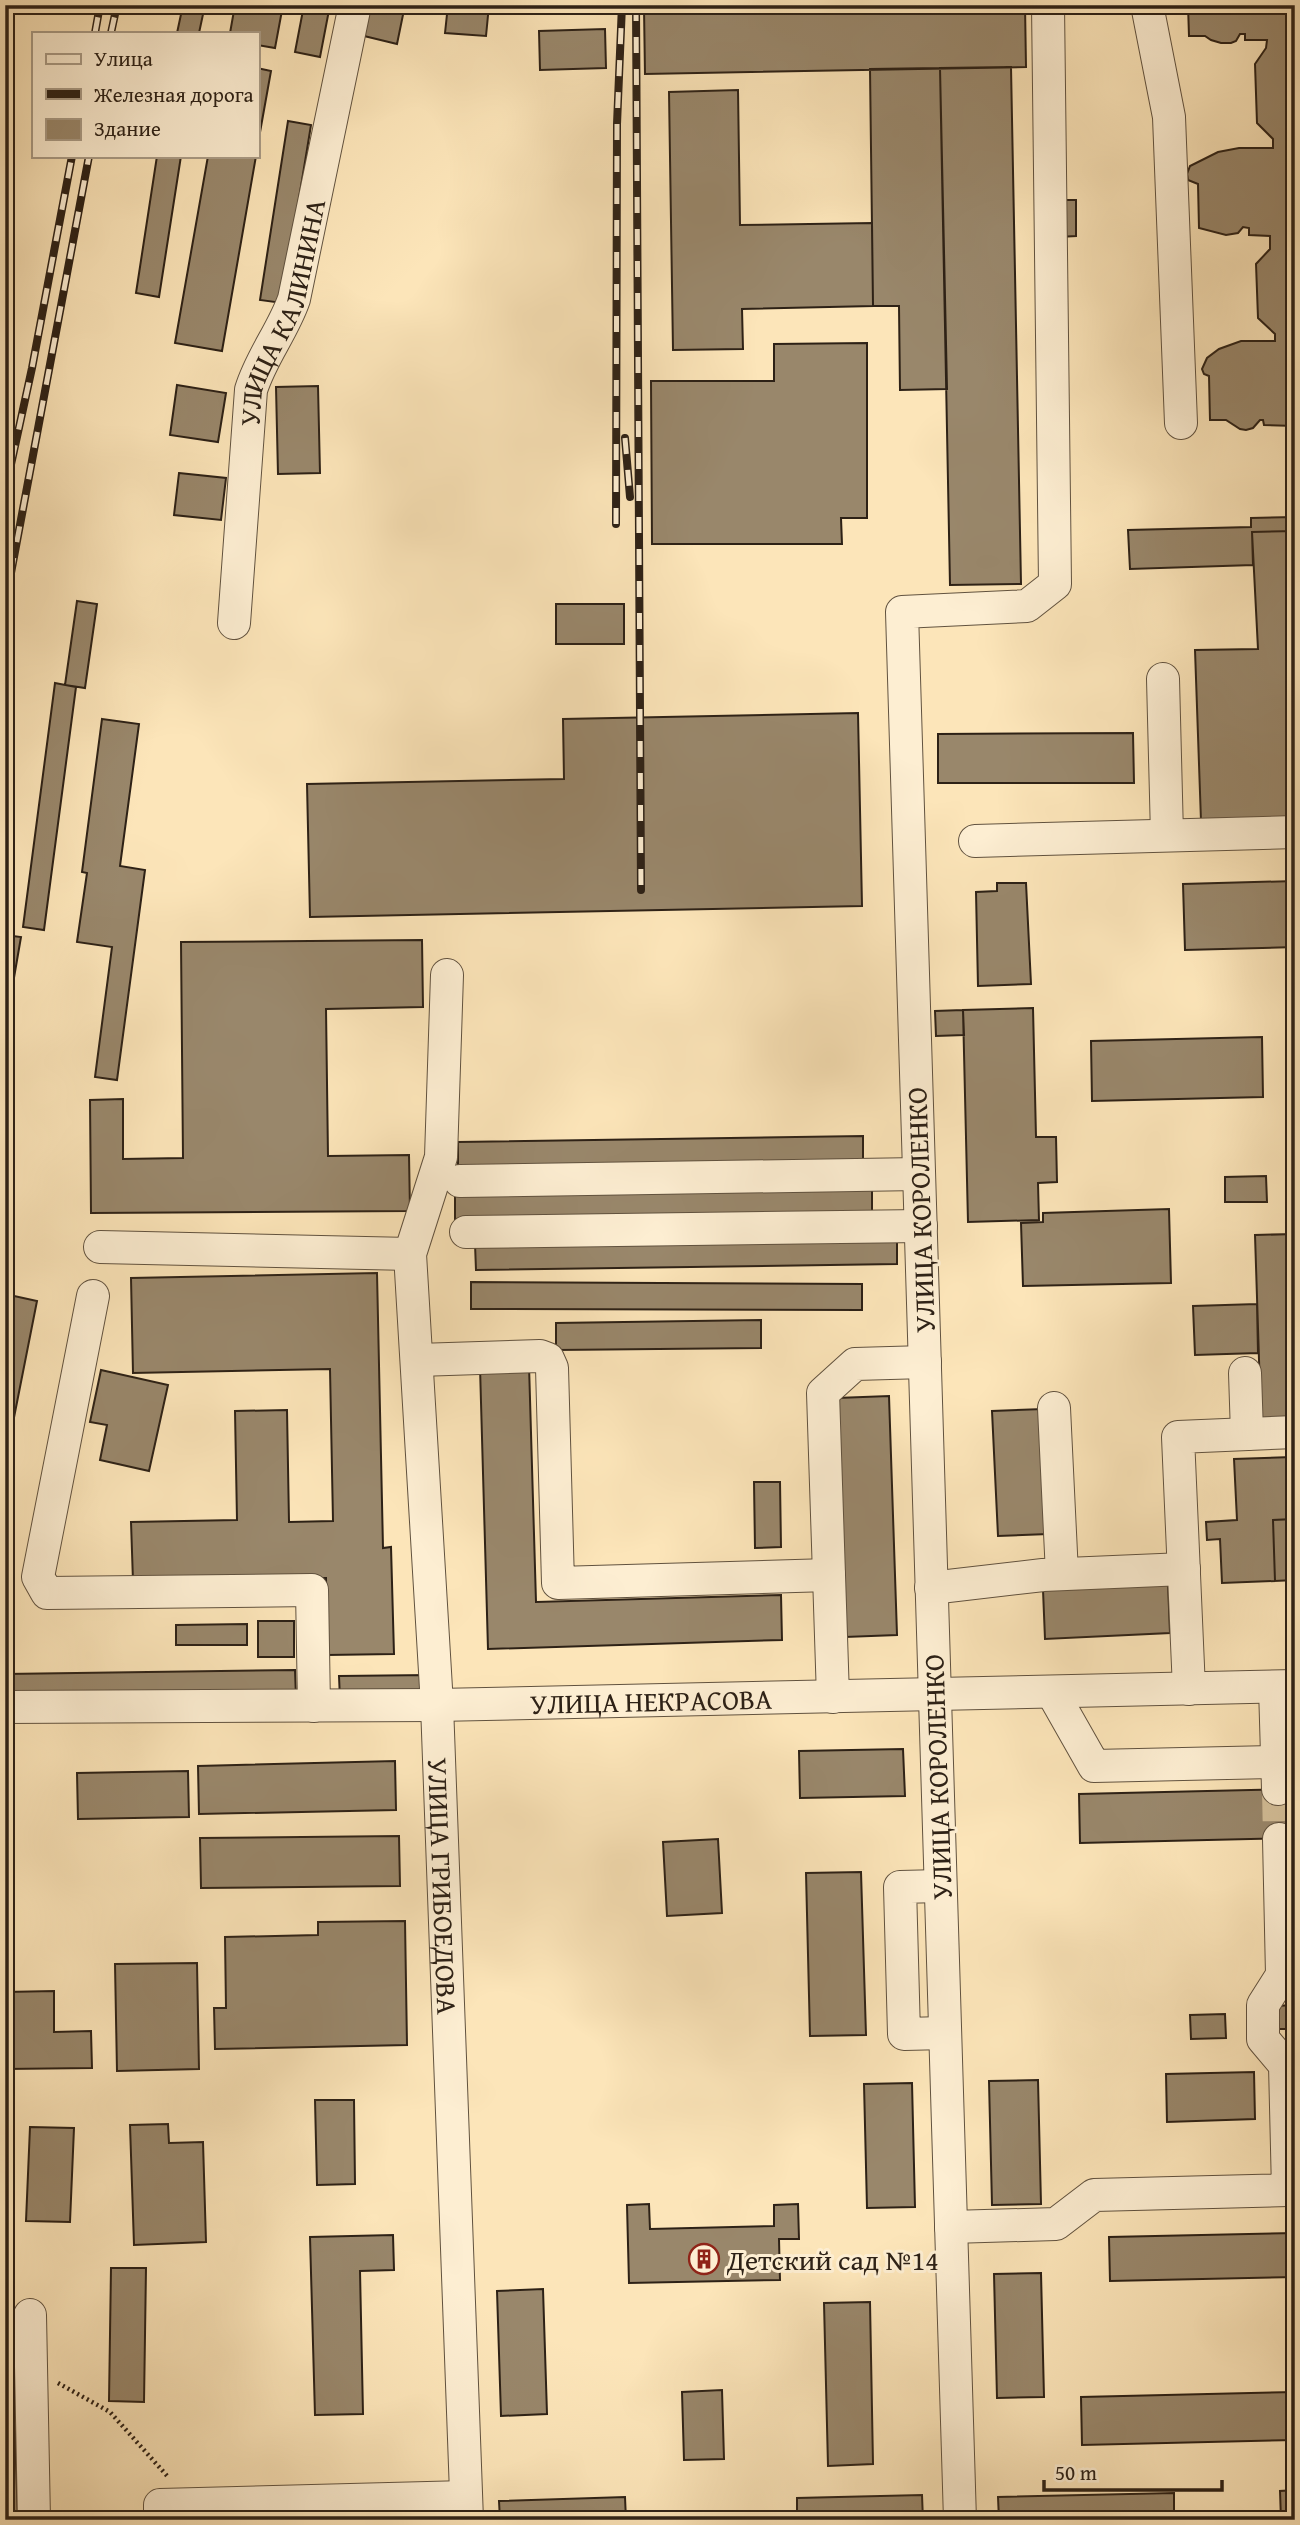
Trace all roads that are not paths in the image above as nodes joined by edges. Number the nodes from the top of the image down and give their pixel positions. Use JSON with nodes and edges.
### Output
{"nodes":[{"id":1,"x":355,"y":5,"type":"edge"},
{"id":2,"x":1048,"y":5,"type":"edge"},
{"id":3,"x":1147,"y":5,"type":"edge"},
{"id":4,"x":1181,"y":424,"type":"dead end"},
{"id":5,"x":234,"y":623,"type":"dead end"},
{"id":6,"x":1163,"y":679,"type":"dead end"},
{"id":7,"x":1295,"y":832,"type":"edge"},
{"id":8,"x":1167,"y":835,"type":"junction"},
{"id":9,"x":975,"y":841,"type":"dead end"},
{"id":10,"x":447,"y":975,"type":"dead end"},
{"id":11,"x":919,"y":1174,"type":"junction"},
{"id":12,"x":460,"y":1181,"type":"dead end"},
{"id":13,"x":921,"y":1226,"type":"junction"},
{"id":14,"x":466,"y":1232,"type":"dead end"},
{"id":15,"x":100,"y":1247,"type":"dead end"},
{"id":16,"x":410,"y":1254,"type":"junction"},
{"id":17,"x":93,"y":1296,"type":"dead end"},
{"id":18,"x":418,"y":1360,"type":"junction"},
{"id":19,"x":925,"y":1362,"type":"junction"},
{"id":20,"x":1245,"y":1373,"type":"dead end"},
{"id":21,"x":1054,"y":1408,"type":"dead end"},
{"id":22,"x":1295,"y":1432,"type":"edge"},
{"id":23,"x":1247,"y":1434,"type":"junction"},
{"id":24,"x":1184,"y":1569,"type":"junction"},
{"id":25,"x":1062,"y":1574,"type":"junction"},
{"id":26,"x":830,"y":1575,"type":"junction"},
{"id":27,"x":931,"y":1588,"type":"junction"},
{"id":28,"x":1285,"y":1687,"type":"edge"},
{"id":29,"x":1189,"y":1689,"type":"junction"},
{"id":30,"x":1052,"y":1692,"type":"junction"},
{"id":31,"x":934,"y":1694,"type":"junction"},
{"id":32,"x":833,"y":1697,"type":"junction"},
{"id":33,"x":437,"y":1705,"type":"junction"},
{"id":34,"x":314,"y":1706,"type":"junction"},
{"id":35,"x":5,"y":1707,"type":"edge"},
{"id":36,"x":1279,"y":1839,"type":"tunnel mouth"},
{"id":37,"x":951,"y":2227,"type":"junction"},
{"id":38,"x":30,"y":2315,"type":"dead end"},
{"id":39,"x":466,"y":2508,"type":"edge"},
{"id":40,"x":34,"y":2520,"type":"edge"},
{"id":41,"x":160,"y":2520,"type":"edge"},
{"id":42,"x":960,"y":2520,"type":"edge"}],
"edges":[{"from":1,"to":5,"type":"street","name":"УЛИЦА КАЛИНИНА"},
{"from":2,"to":11,"type":"street","name":"УЛИЦА КОРОЛЕНКО"},
{"from":3,"to":4,"type":"street"},
{"from":6,"to":8,"type":"street"},
{"from":7,"to":8,"type":"street"},
{"from":8,"to":9,"type":"street"},
{"from":10,"to":16,"type":"street"},
{"from":11,"to":12,"type":"street"},
{"from":11,"to":13,"type":"street","name":"УЛИЦА КОРОЛЕНКО"},
{"from":13,"to":14,"type":"street"},
{"from":13,"to":19,"type":"street","name":"УЛИЦА КОРОЛЕНКО"},
{"from":15,"to":16,"type":"street"},
{"from":16,"to":18,"type":"street","name":"УЛИЦА ГРИБОЕДОВА"},
{"from":17,"to":34,"type":"street"},
{"from":18,"to":26,"type":"street"},
{"from":18,"to":33,"type":"street","name":"УЛИЦА ГРИБОЕДОВА"},
{"from":19,"to":26,"type":"street"},
{"from":19,"to":27,"type":"street","name":"УЛИЦА КОРОЛЕНКО"},
{"from":20,"to":23,"type":"street"},
{"from":21,"to":25,"type":"street"},
{"from":22,"to":23,"type":"street"},
{"from":23,"to":24,"type":"street"},
{"from":24,"to":25,"type":"street"},
{"from":24,"to":29,"type":"street"},
{"from":25,"to":27,"type":"street"},
{"from":26,"to":32,"type":"street"},
{"from":27,"to":31,"type":"street","name":"УЛИЦА КОРОЛЕНКО"},
{"from":28,"to":29,"type":"street","name":"УЛИЦА НЕКРАСОВА"},
{"from":28,"to":30,"type":"street"},
{"from":29,"to":30,"type":"street","name":"УЛИЦА НЕКРАСОВА"},
{"from":30,"to":31,"type":"street","name":"УЛИЦА НЕКРАСОВА"},
{"from":31,"to":32,"type":"street","name":"УЛИЦА НЕКРАСОВА"},
{"from":31,"to":37,"type":"street","name":"УЛИЦА КОРОЛЕНКО"},
{"from":32,"to":33,"type":"street","name":"УЛИЦА НЕКРАСОВА"},
{"from":33,"to":34,"type":"street","name":"УЛИЦА НЕКРАСОВА"},
{"from":33,"to":39,"type":"street","name":"УЛИЦА ГРИБОЕДОВА"},
{"from":34,"to":35,"type":"street","name":"УЛИЦА НЕКРАСОВА"},
{"from":36,"to":37,"type":"street"},
{"from":37,"to":42,"type":"street","name":"УЛИЦА КОРОЛЕНКО"},
{"from":38,"to":40,"type":"street"},
{"from":39,"to":41,"type":"street"}]}
